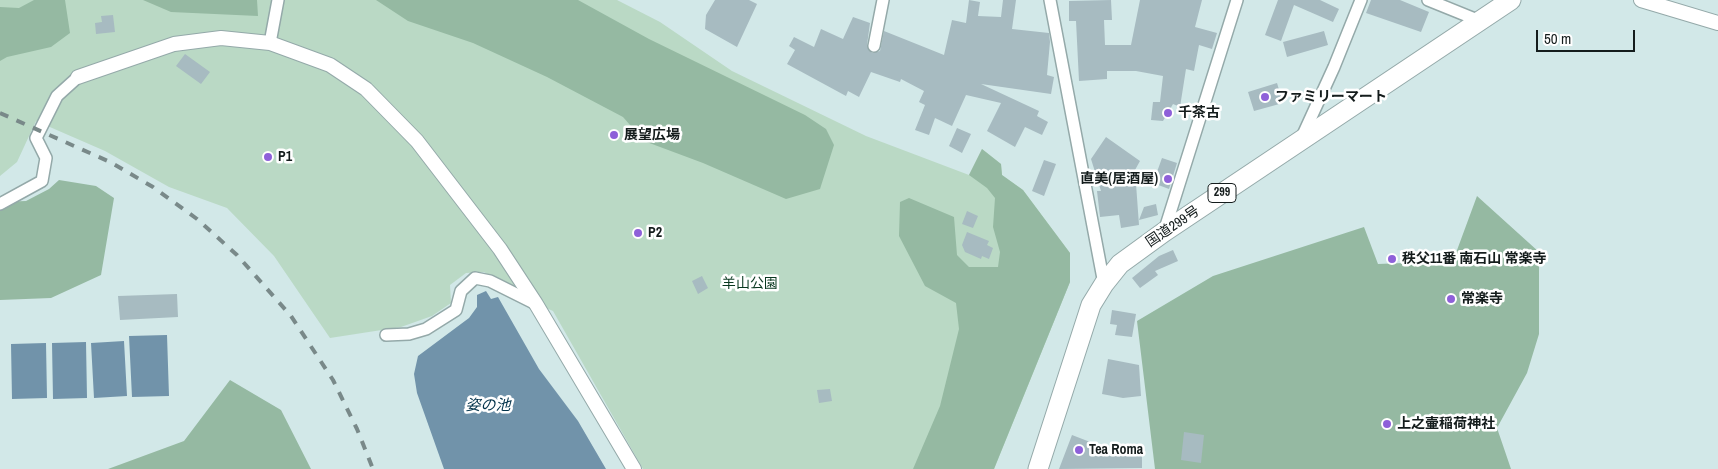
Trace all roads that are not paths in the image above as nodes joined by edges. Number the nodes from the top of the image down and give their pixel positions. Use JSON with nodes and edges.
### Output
{"nodes":[{"id":1,"x":278,"y":0,"type":"edge"},
{"id":2,"x":883,"y":0,"type":"edge"},
{"id":3,"x":1050,"y":0,"type":"edge"},
{"id":4,"x":1237,"y":0,"type":"edge"},
{"id":5,"x":1361,"y":0,"type":"edge"},
{"id":6,"x":1428,"y":0,"type":"edge"},
{"id":7,"x":1511,"y":0,"type":"edge"},
{"id":8,"x":1641,"y":0,"type":"edge"},
{"id":9,"x":1480,"y":21,"type":"junction"},
{"id":10,"x":1718,"y":23,"type":"edge"},
{"id":11,"x":270,"y":43,"type":"junction"},
{"id":12,"x":874,"y":46,"type":"dead end"},
{"id":13,"x":78,"y":77,"type":"joint"},
{"id":14,"x":1299,"y":143,"type":"junction"},
{"id":15,"x":0,"y":204,"type":"edge"},
{"id":16,"x":1164,"y":232,"type":"junction"},
{"id":17,"x":1104,"y":284,"type":"junction"},
{"id":18,"x":536,"y":304,"type":"junction"},
{"id":19,"x":386,"y":336,"type":"dead end"},
{"id":20,"x":634,"y":469,"type":"edge"},
{"id":21,"x":1038,"y":469,"type":"edge"}],
"edges":[{"from":1,"to":11,"type":"street"},
{"from":2,"to":12,"type":"street"},
{"from":3,"to":17,"type":"street"},
{"from":4,"to":16,"type":"street"},
{"from":5,"to":14,"type":"street"},
{"from":6,"to":9,"type":"street"},
{"from":7,"to":9,"type":"highway","name":"国道299号","number":"299"},
{"from":8,"to":10,"type":"street"},
{"from":9,"to":14,"type":"highway","name":"国道299号","number":"299"},
{"from":11,"to":13,"type":"street"},
{"from":11,"to":18,"type":"street"},
{"from":13,"to":15,"type":"street"},
{"from":14,"to":16,"type":"highway","name":"国道299号","number":"299"},
{"from":16,"to":17,"type":"highway","name":"国道299号","number":"299"},
{"from":17,"to":21,"type":"highway","name":"国道299号","number":"299"},
{"from":18,"to":19,"type":"street"},
{"from":18,"to":20,"type":"street"}]}
